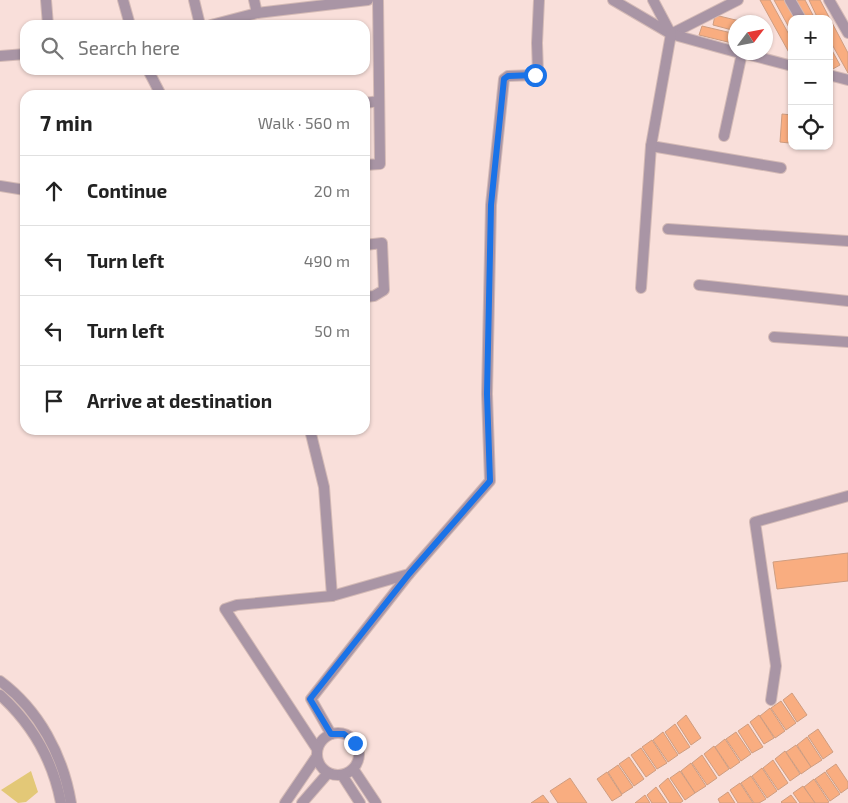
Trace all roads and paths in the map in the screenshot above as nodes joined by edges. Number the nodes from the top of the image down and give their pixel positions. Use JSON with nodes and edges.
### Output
{"nodes":[{"id":1,"x":46,"y":0,"type":"edge"},
{"id":2,"x":123,"y":0,"type":"edge"},
{"id":3,"x":194,"y":0,"type":"edge"},
{"id":4,"x":254,"y":0,"type":"edge"},
{"id":5,"x":368,"y":0,"type":"edge"},
{"id":6,"x":378,"y":0,"type":"edge"},
{"id":7,"x":539,"y":0,"type":"edge"},
{"id":8,"x":613,"y":0,"type":"edge"},
{"id":9,"x":653,"y":0,"type":"edge"},
{"id":10,"x":738,"y":0,"type":"edge"},
{"id":11,"x":790,"y":0,"type":"edge"},
{"id":12,"x":829,"y":0,"type":"edge"},
{"id":13,"x":257,"y":13,"type":"junction"},
{"id":14,"x":799,"y":15,"type":"edge"},
{"id":15,"x":48,"y":20,"type":"edge"},
{"id":16,"x":129,"y":20,"type":"edge"},
{"id":17,"x":199,"y":20,"type":"edge"},
{"id":18,"x":230,"y":20,"type":"edge"},
{"id":19,"x":848,"y":33,"type":"edge"},
{"id":20,"x":671,"y":34,"type":"junction"},
{"id":21,"x":728,"y":49,"type":"edge"},
{"id":22,"x":20,"y":54,"type":"edge"},
{"id":23,"x":0,"y":56,"type":"edge"},
{"id":24,"x":738,"y":60,"type":"edge"},
{"id":25,"x":769,"y":60,"type":"edge"},
{"id":26,"x":788,"y":65,"type":"edge"},
{"id":27,"x":151,"y":75,"type":"edge"},
{"id":28,"x":833,"y":75,"type":"edge"},
{"id":29,"x":848,"y":80,"type":"edge"},
{"id":30,"x":158,"y":90,"type":"edge"},
{"id":31,"x":380,"y":101,"type":"junction"},
{"id":32,"x":370,"y":102,"type":"edge"},
{"id":33,"x":724,"y":136,"type":"dead end"},
{"id":34,"x":651,"y":146,"type":"junction"},
{"id":35,"x":370,"y":165,"type":"edge"},
{"id":36,"x":781,"y":168,"type":"dead end"},
{"id":37,"x":0,"y":186,"type":"edge"},
{"id":38,"x":20,"y":189,"type":"edge"},
{"id":39,"x":668,"y":229,"type":"dead end"},
{"id":40,"x":848,"y":241,"type":"edge"},
{"id":41,"x":370,"y":244,"type":"edge"},
{"id":42,"x":699,"y":285,"type":"dead end"},
{"id":43,"x":641,"y":288,"type":"dead end"},
{"id":44,"x":370,"y":297,"type":"edge"},
{"id":45,"x":848,"y":301,"type":"edge"},
{"id":46,"x":774,"y":337,"type":"dead end"},
{"id":47,"x":848,"y":342,"type":"edge"},
{"id":48,"x":311,"y":435,"type":"edge"},
{"id":49,"x":848,"y":496,"type":"edge"},
{"id":50,"x":409,"y":574,"type":"junction"},
{"id":51,"x":332,"y":596,"type":"junction"},
{"id":52,"x":0,"y":681,"type":"edge"},
{"id":53,"x":0,"y":695,"type":"edge"},
{"id":54,"x":771,"y":700,"type":"dead end"},
{"id":55,"x":331,"y":734,"type":"junction"},
{"id":56,"x":317,"y":752,"type":"junction"},
{"id":57,"x":354,"y":770,"type":"junction"},
{"id":58,"x":328,"y":773,"type":"junction"},
{"id":59,"x":342,"y":775,"type":"junction"},
{"id":60,"x":61,"y":803,"type":"edge"},
{"id":61,"x":71,"y":803,"type":"edge"},
{"id":62,"x":286,"y":803,"type":"edge"},
{"id":63,"x":302,"y":803,"type":"edge"},
{"id":64,"x":360,"y":803,"type":"edge"},
{"id":65,"x":376,"y":803,"type":"edge"}],
"edges":[{"from":1,"to":15,"type":"street"},
{"from":2,"to":16,"type":"street"},
{"from":3,"to":17,"type":"street"},
{"from":4,"to":13,"type":"street"},
{"from":5,"to":13,"type":"street"},
{"from":6,"to":31,"type":"street"},
{"from":7,"to":50,"type":"street"},
{"from":8,"to":20,"type":"street"},
{"from":9,"to":20,"type":"street"},
{"from":10,"to":20,"type":"street"},
{"from":11,"to":14,"type":"street"},
{"from":12,"to":19,"type":"street"},
{"from":13,"to":18,"type":"street"},
{"from":20,"to":21,"type":"street"},
{"from":20,"to":34,"type":"street"},
{"from":22,"to":23,"type":"street"},
{"from":24,"to":33,"type":"street"},
{"from":25,"to":26,"type":"street"},
{"from":27,"to":30,"type":"street"},
{"from":28,"to":29,"type":"street"},
{"from":31,"to":32,"type":"street"},
{"from":31,"to":35,"type":"street"},
{"from":34,"to":36,"type":"street"},
{"from":34,"to":43,"type":"street"},
{"from":37,"to":38,"type":"street"},
{"from":39,"to":40,"type":"street"},
{"from":41,"to":44,"type":"street"},
{"from":42,"to":45,"type":"street"},
{"from":46,"to":47,"type":"street"},
{"from":48,"to":51,"type":"street"},
{"from":49,"to":54,"type":"street"},
{"from":50,"to":51,"type":"street"},
{"from":50,"to":55,"type":"street"},
{"from":51,"to":56,"type":"street"},
{"from":52,"to":61,"type":"street"},
{"from":53,"to":60,"type":"street"},
{"from":55,"to":56,"type":"street"},
{"from":55,"to":57,"type":"street"},
{"from":56,"to":58,"type":"street"},
{"from":56,"to":62,"type":"street"},
{"from":57,"to":59,"type":"street"},
{"from":57,"to":65,"type":"street"},
{"from":58,"to":59,"type":"street"},
{"from":58,"to":63,"type":"street"},
{"from":59,"to":64,"type":"street"}]}
